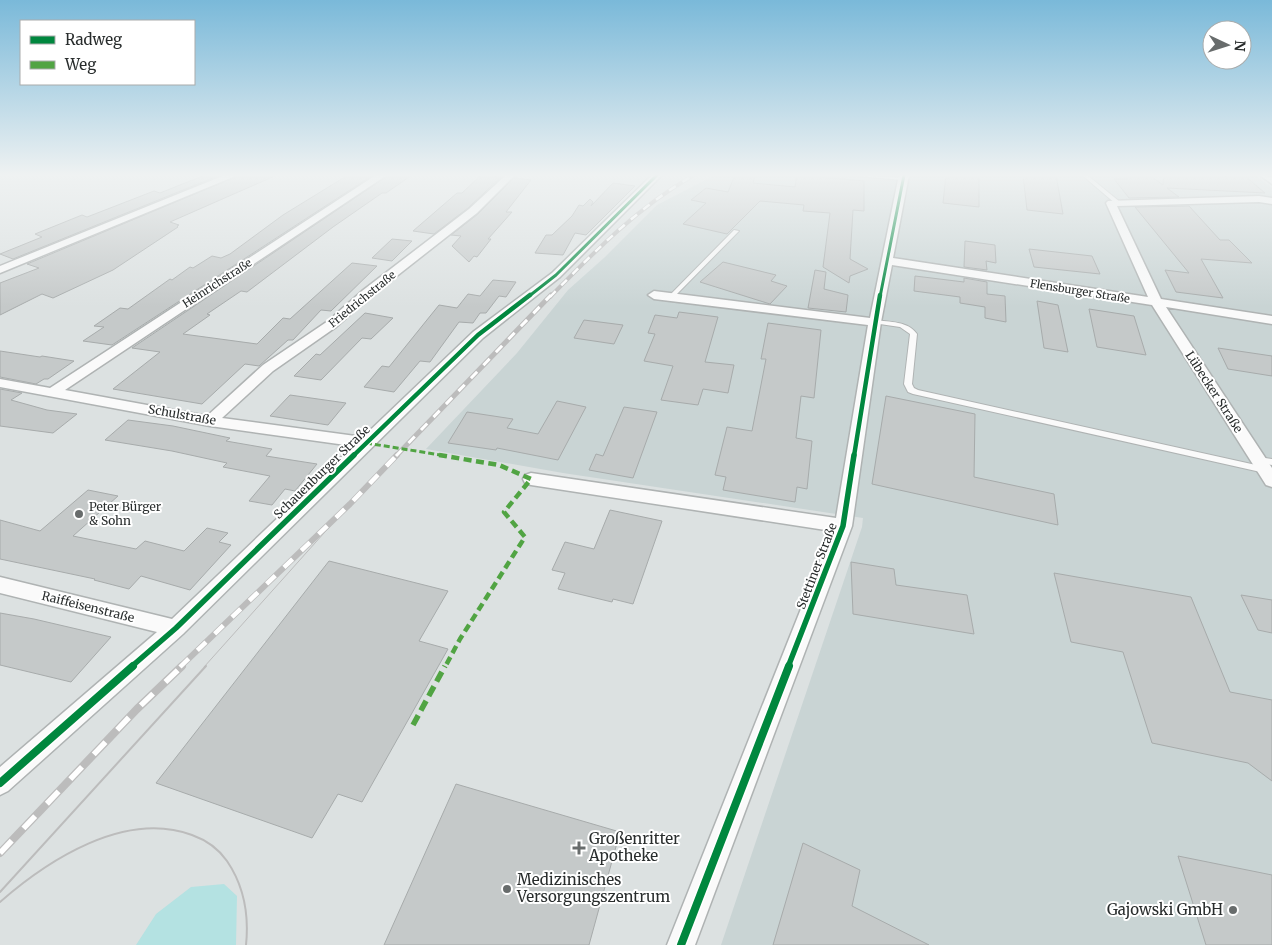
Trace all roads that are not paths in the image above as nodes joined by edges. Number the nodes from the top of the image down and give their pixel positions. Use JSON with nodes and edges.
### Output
{"nodes":[{"id":1,"x":125,"y":219,"type":"edge"},
{"id":2,"x":315,"y":219,"type":"edge"},
{"id":3,"x":463,"y":219,"type":"edge"},
{"id":4,"x":612,"y":219,"type":"edge"},
{"id":5,"x":895,"y":219,"type":"edge"},
{"id":6,"x":1118,"y":219,"type":"edge"},
{"id":7,"x":736,"y":232,"type":"dead end"},
{"id":8,"x":888,"y":261,"type":"junction"},
{"id":9,"x":0,"y":270,"type":"edge"},
{"id":10,"x":654,"y":295,"type":"dead end"},
{"id":11,"x":671,"y":297,"type":"junction"},
{"id":12,"x":1157,"y":303,"type":"junction"},
{"id":13,"x":1272,"y":320,"type":"edge"},
{"id":14,"x":875,"y":322,"type":"junction"},
{"id":15,"x":0,"y":383,"type":"edge"},
{"id":16,"x":53,"y":392,"type":"junction"},
{"id":17,"x":210,"y":421,"type":"junction"},
{"id":18,"x":366,"y":443,"type":"junction"},
{"id":19,"x":1267,"y":468,"type":"edge"},
{"id":20,"x":531,"y":479,"type":"dead end"},
{"id":21,"x":843,"y":526,"type":"junction"},
{"id":22,"x":0,"y":585,"type":"edge"},
{"id":23,"x":176,"y":628,"type":"junction"},
{"id":24,"x":0,"y":782,"type":"edge"},
{"id":25,"x":681,"y":945,"type":"edge"}],
"edges":[{"from":1,"to":9,"type":"street"},
{"from":2,"to":16,"type":"street","name":"Heinrichstraße"},
{"from":3,"to":17,"type":"street","name":"Friedrichstraße"},
{"from":4,"to":18,"type":"street","name":"Schauenburger Straße"},
{"from":5,"to":8,"type":"street","name":"Stettiner Straße"},
{"from":6,"to":12,"type":"street","name":"Lübecker Straße"},
{"from":7,"to":11,"type":"lane"},
{"from":8,"to":12,"type":"street","name":"Flensburger Straße"},
{"from":8,"to":14,"type":"street","name":"Stettiner Straße"},
{"from":10,"to":11,"type":"street"},
{"from":11,"to":14,"type":"street"},
{"from":12,"to":13,"type":"street","name":"Flensburger Straße"},
{"from":12,"to":19,"type":"street","name":"Lübecker Straße"},
{"from":14,"to":19,"type":"lane"},
{"from":14,"to":21,"type":"street","name":"Stettiner Straße"},
{"from":15,"to":16,"type":"street","name":"Schulstraße"},
{"from":16,"to":17,"type":"street","name":"Schulstraße"},
{"from":17,"to":18,"type":"street","name":"Schulstraße"},
{"from":18,"to":23,"type":"street","name":"Schauenburger Straße"},
{"from":20,"to":21,"type":"street","name":"Stettiner Straße"},
{"from":21,"to":25,"type":"street","name":"Stettiner Straße"},
{"from":22,"to":23,"type":"street","name":"Raiffeisenstraße"},
{"from":23,"to":24,"type":"street","name":"Schauenburger Straße"}]}
